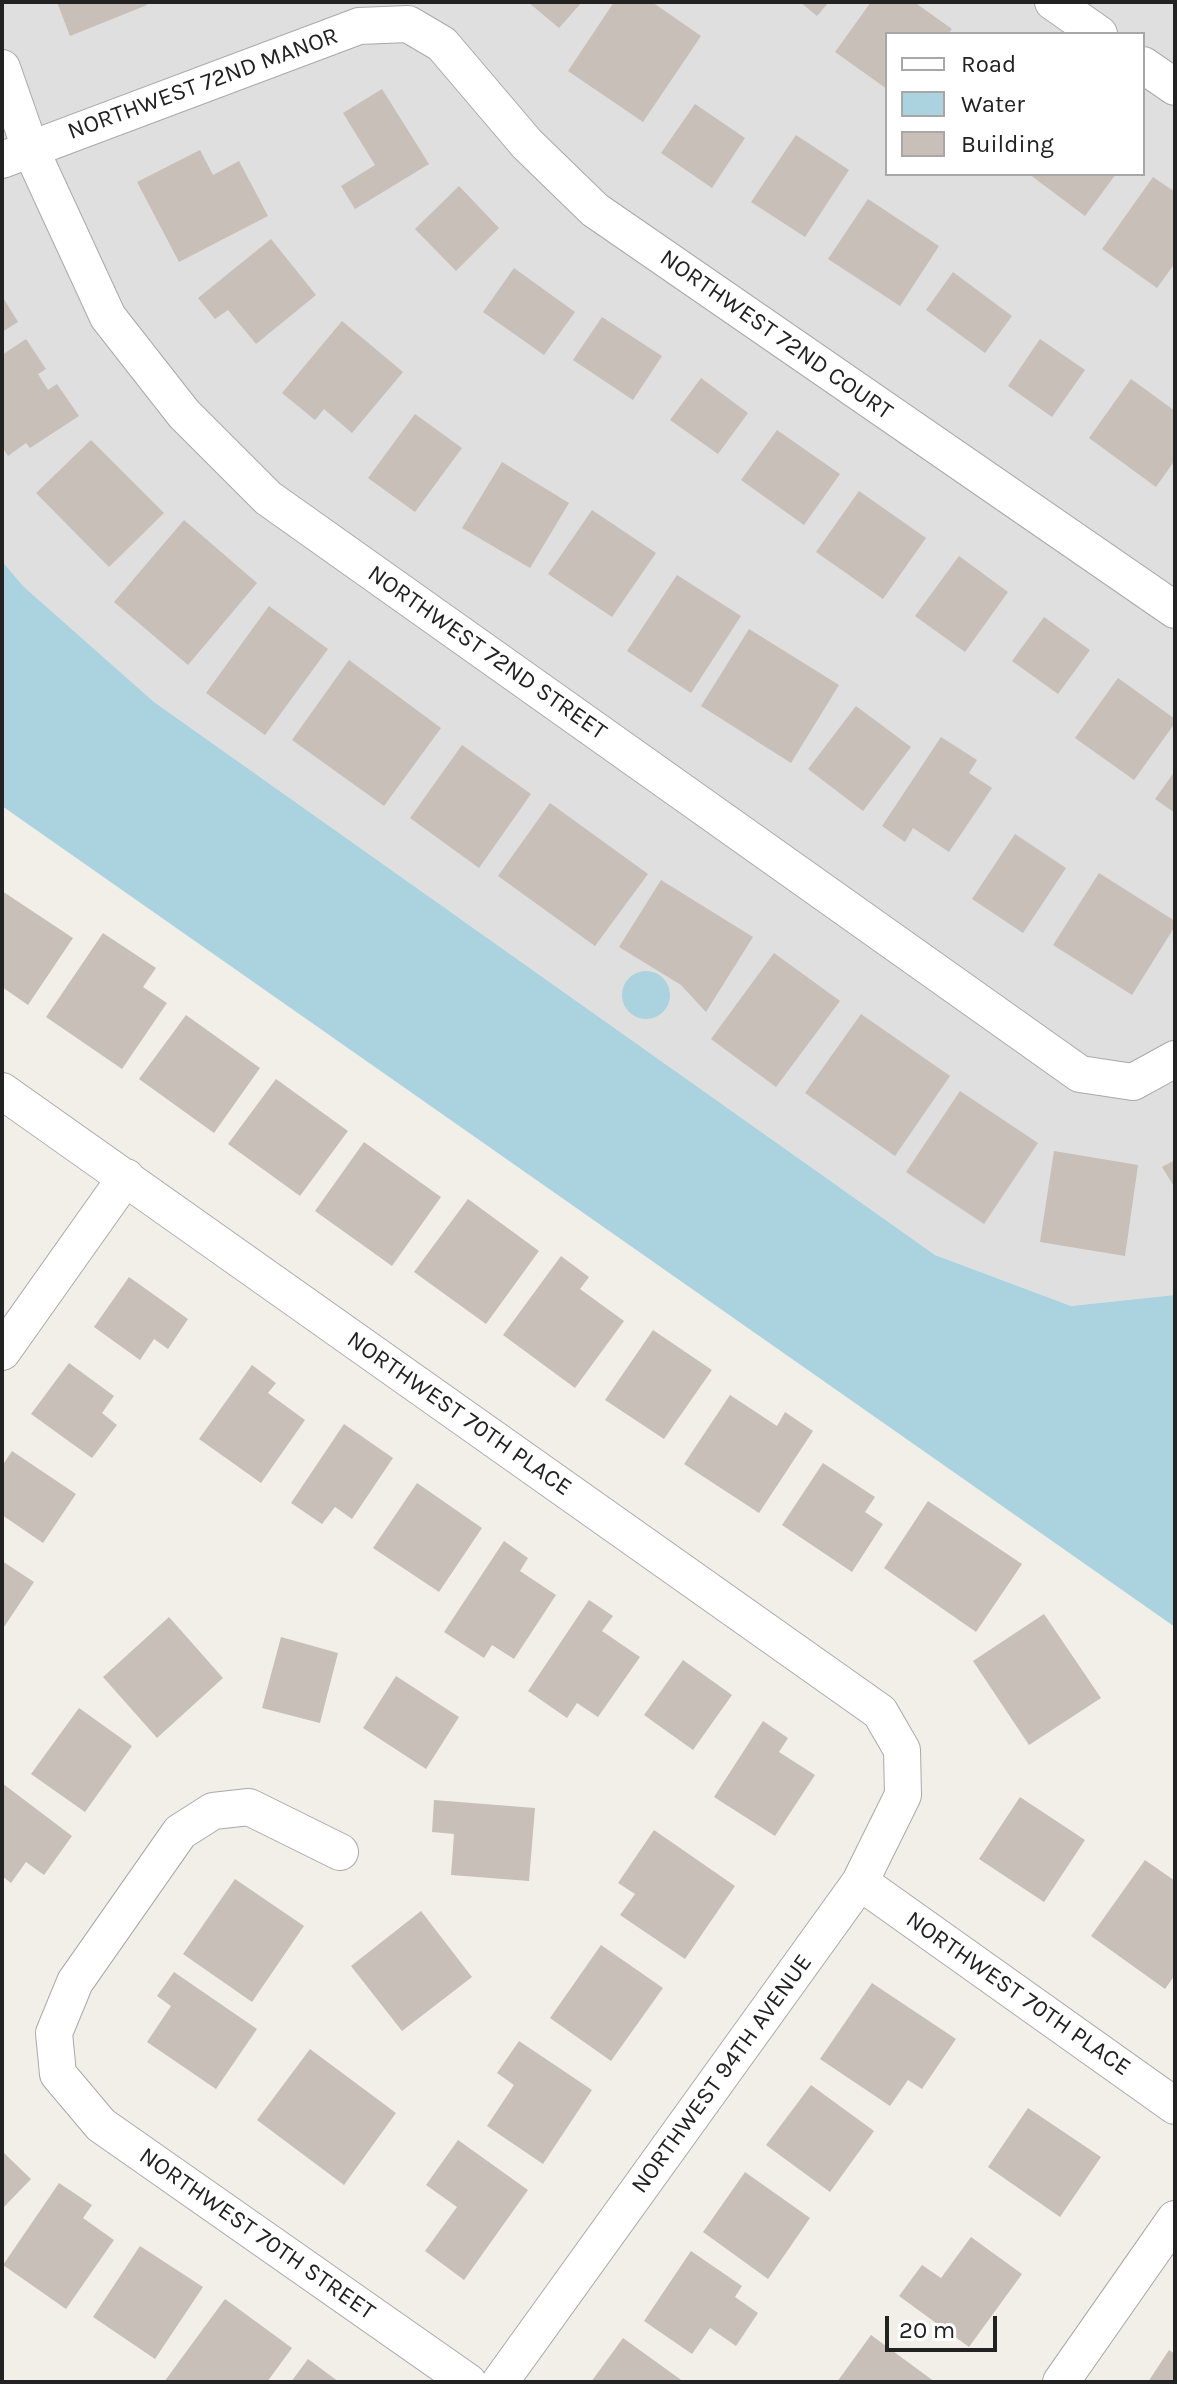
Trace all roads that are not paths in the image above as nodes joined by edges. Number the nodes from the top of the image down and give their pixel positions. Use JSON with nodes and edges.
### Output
{"nodes":[{"id":1,"x":1053,"y":2,"type":"edge"},
{"id":2,"x":408,"y":24,"type":"joint"},
{"id":3,"x":1096,"y":32,"type":"edge"},
{"id":4,"x":1145,"y":66,"type":"edge"},
{"id":5,"x":2,"y":68,"type":"edge"},
{"id":6,"x":1175,"y":87,"type":"edge"},
{"id":7,"x":16,"y":154,"type":"edge"},
{"id":8,"x":1175,"y":610,"type":"edge"},
{"id":9,"x":1175,"y":1059,"type":"edge"},
{"id":10,"x":2,"y":1091,"type":"edge"},
{"id":11,"x":126,"y":1177,"type":"junction"},
{"id":12,"x":2,"y":1352,"type":"edge"},
{"id":13,"x":902,"y":1750,"type":"joint"},
{"id":14,"x":340,"y":1852,"type":"dead end"},
{"id":15,"x":860,"y":1882,"type":"junction"},
{"id":16,"x":1175,"y":2106,"type":"edge"},
{"id":17,"x":1175,"y":2219,"type":"edge"},
{"id":18,"x":468,"y":2382,"type":"edge"},
{"id":19,"x":500,"y":2382,"type":"edge"},
{"id":20,"x":1061,"y":2382,"type":"edge"}],
"edges":[{"from":1,"to":3,"type":"street"},
{"from":2,"to":7,"type":"street","name":"NORTHWEST 72ND MANOR"},
{"from":2,"to":8,"type":"street","name":"NORTHWEST 72ND COURT"},
{"from":4,"to":6,"type":"street"},
{"from":5,"to":7,"type":"street","name":"NORTHWEST 72ND STREET"},
{"from":7,"to":9,"type":"street","name":"NORTHWEST 72ND STREET"},
{"from":10,"to":11,"type":"street","name":"NORTHWEST 70TH PLACE"},
{"from":11,"to":12,"type":"street"},
{"from":11,"to":13,"type":"street","name":"NORTHWEST 70TH PLACE"},
{"from":13,"to":15,"type":"street","name":"NORTHWEST 94TH AVENUE"},
{"from":14,"to":18,"type":"street","name":"NORTHWEST 70TH STREET"},
{"from":15,"to":16,"type":"street","name":"NORTHWEST 70TH PLACE"},
{"from":15,"to":19,"type":"street","name":"NORTHWEST 94TH AVENUE"},
{"from":17,"to":20,"type":"street"}]}
